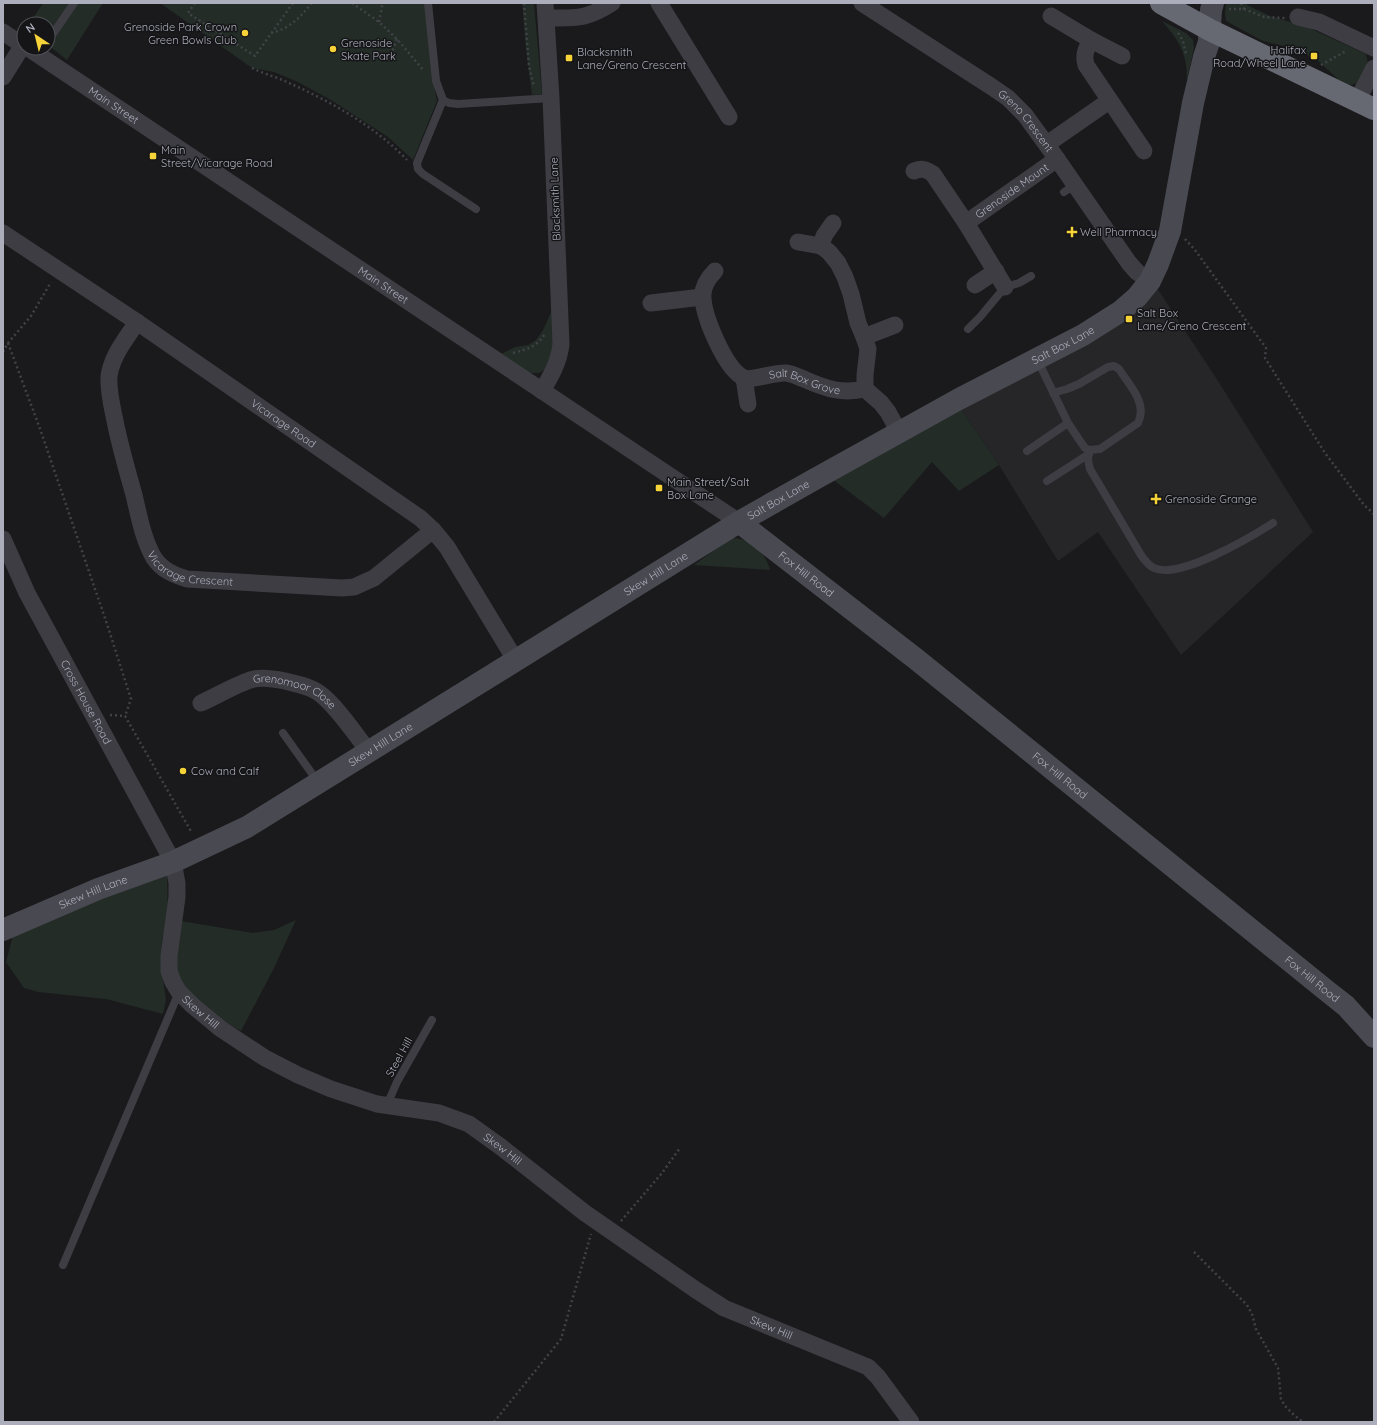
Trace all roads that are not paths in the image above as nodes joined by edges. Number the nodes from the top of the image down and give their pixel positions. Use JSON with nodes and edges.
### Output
{"nodes":[{"id":1,"x":74,"y":3,"type":"edge"},
{"id":2,"x":428,"y":3,"type":"edge"},
{"id":3,"x":612,"y":3,"type":"edge"},
{"id":4,"x":659,"y":3,"type":"edge"},
{"id":5,"x":862,"y":3,"type":"edge"},
{"id":6,"x":1161,"y":3,"type":"edge"},
{"id":7,"x":546,"y":11,"type":"edge"},
{"id":8,"x":1211,"y":14,"type":"edge"},
{"id":9,"x":1051,"y":16,"type":"dead end"},
{"id":10,"x":1298,"y":17,"type":"road end"},
{"id":11,"x":56,"y":23,"type":"edge"},
{"id":12,"x":3,"y":32,"type":"edge"},
{"id":13,"x":16,"y":38,"type":"edge"},
{"id":14,"x":1091,"y":40,"type":"junction"},
{"id":15,"x":1368,"y":45,"type":"edge"},
{"id":16,"x":25,"y":56,"type":"edge"},
{"id":17,"x":47,"y":56,"type":"edge"},
{"id":18,"x":1122,"y":56,"type":"dead end"},
{"id":19,"x":1374,"y":68,"type":"edge"},
{"id":20,"x":3,"y":77,"type":"edge"},
{"id":21,"x":441,"y":97,"type":"junction"},
{"id":22,"x":544,"y":98,"type":"junction"},
{"id":23,"x":1109,"y":101,"type":"junction"},
{"id":24,"x":1365,"y":105,"type":"edge"},
{"id":25,"x":728,"y":116,"type":"dead end"},
{"id":26,"x":1047,"y":144,"type":"junction"},
{"id":27,"x":1144,"y":152,"type":"dead end"},
{"id":28,"x":1058,"y":159,"type":"junction"},
{"id":29,"x":914,"y":171,"type":"dead end"},
{"id":30,"x":476,"y":209,"type":"dead end"},
{"id":31,"x":833,"y":223,"type":"dead end"},
{"id":32,"x":966,"y":223,"type":"junction"},
{"id":33,"x":3,"y":233,"type":"edge"},
{"id":34,"x":798,"y":242,"type":"dead end"},
{"id":35,"x":821,"y":246,"type":"junction"},
{"id":36,"x":714,"y":270,"type":"dead end"},
{"id":37,"x":996,"y":270,"type":"junction"},
{"id":38,"x":1031,"y":276,"type":"dead end"},
{"id":39,"x":1150,"y":281,"type":"junction"},
{"id":40,"x":974,"y":285,"type":"dead end"},
{"id":41,"x":1005,"y":287,"type":"junction"},
{"id":42,"x":702,"y":297,"type":"junction"},
{"id":43,"x":651,"y":303,"type":"dead end"},
{"id":44,"x":137,"y":322,"type":"junction"},
{"id":45,"x":895,"y":325,"type":"dead end"},
{"id":46,"x":968,"y":329,"type":"dead end"},
{"id":47,"x":864,"y":337,"type":"junction"},
{"id":48,"x":1036,"y":358,"type":"junction"},
{"id":49,"x":744,"y":378,"type":"junction"},
{"id":50,"x":865,"y":389,"type":"junction"},
{"id":51,"x":542,"y":391,"type":"junction"},
{"id":52,"x":1053,"y":393,"type":"junction"},
{"id":53,"x":748,"y":404,"type":"dead end"},
{"id":54,"x":1068,"y":423,"type":"junction"},
{"id":55,"x":899,"y":432,"type":"junction"},
{"id":56,"x":1027,"y":451,"type":"dead end"},
{"id":57,"x":1089,"y":452,"type":"junction"},
{"id":58,"x":1047,"y":481,"type":"dead end"},
{"id":59,"x":739,"y":522,"type":"junction"},
{"id":60,"x":1273,"y":522,"type":"dead end"},
{"id":61,"x":433,"y":530,"type":"junction"},
{"id":62,"x":3,"y":539,"type":"edge"},
{"id":63,"x":516,"y":661,"type":"junction"},
{"id":64,"x":201,"y":703,"type":"dead end"},
{"id":65,"x":283,"y":733,"type":"dead end"},
{"id":66,"x":369,"y":752,"type":"junction"},
{"id":67,"x":318,"y":783,"type":"junction"},
{"id":68,"x":173,"y":862,"type":"junction"},
{"id":69,"x":3,"y":930,"type":"edge"},
{"id":70,"x":180,"y":992,"type":"junction"},
{"id":71,"x":432,"y":1020,"type":"dead end"},
{"id":72,"x":1374,"y":1037,"type":"edge"},
{"id":73,"x":387,"y":1105,"type":"junction"},
{"id":74,"x":63,"y":1265,"type":"dead end"},
{"id":75,"x":911,"y":1422,"type":"edge"}],
"edges":[{"from":1,"to":11,"type":"lane"},
{"from":2,"to":21,"type":"lane"},
{"from":3,"to":7,"type":"street"},
{"from":4,"to":25,"type":"street"},
{"from":5,"to":26,"type":"street","name":"Greno Crescent"},
{"from":6,"to":8,"type":"highway"},
{"from":7,"to":22,"type":"street","name":"Blacksmith Lane"},
{"from":8,"to":24,"type":"highway"},
{"from":8,"to":39,"type":"street","name":"Salt Box Lane"},
{"from":9,"to":14,"type":"street"},
{"from":10,"to":15,"type":"street"},
{"from":12,"to":13,"type":"street","name":"Main Street"},
{"from":14,"to":18,"type":"street"},
{"from":14,"to":23,"type":"street"},
{"from":16,"to":20,"type":"street"},
{"from":17,"to":51,"type":"street","name":"Main Street"},
{"from":19,"to":24,"type":"street"},
{"from":21,"to":22,"type":"lane"},
{"from":21,"to":30,"type":"lane"},
{"from":22,"to":51,"type":"street","name":"Blacksmith Lane"},
{"from":23,"to":26,"type":"street"},
{"from":23,"to":27,"type":"street"},
{"from":26,"to":28,"type":"street","name":"Greno Crescent"},
{"from":28,"to":32,"type":"street","name":"Grenoside Mount"},
{"from":28,"to":39,"type":"street","name":"Greno Crescent"},
{"from":29,"to":32,"type":"street","name":"Grenoside Mount"},
{"from":31,"to":35,"type":"street"},
{"from":32,"to":37,"type":"street","name":"Grenoside Mount"},
{"from":33,"to":44,"type":"street","name":"Vicarage Road"},
{"from":34,"to":35,"type":"street"},
{"from":35,"to":47,"type":"street"},
{"from":36,"to":42,"type":"street"},
{"from":37,"to":40,"type":"street"},
{"from":37,"to":41,"type":"street","name":"Grenoside Mount"},
{"from":38,"to":41,"type":"lane"},
{"from":39,"to":48,"type":"street","name":"Salt Box Lane"},
{"from":41,"to":46,"type":"lane"},
{"from":42,"to":43,"type":"street"},
{"from":42,"to":49,"type":"street"},
{"from":44,"to":61,"type":"street","name":"Vicarage Road"},
{"from":44,"to":61,"type":"street","name":"Vicarage Crescent"},
{"from":45,"to":47,"type":"street"},
{"from":47,"to":50,"type":"street"},
{"from":48,"to":52,"type":"lane"},
{"from":48,"to":55,"type":"street","name":"Salt Box Lane"},
{"from":49,"to":50,"type":"street","name":"Salt Box Grove"},
{"from":49,"to":53,"type":"street"},
{"from":50,"to":55,"type":"street"},
{"from":51,"to":59,"type":"street","name":"Main Street"},
{"from":52,"to":54,"type":"lane"},
{"from":52,"to":57,"type":"lane"},
{"from":54,"to":56,"type":"lane"},
{"from":54,"to":57,"type":"lane"},
{"from":55,"to":59,"type":"street","name":"Salt Box Lane"},
{"from":57,"to":58,"type":"lane"},
{"from":57,"to":60,"type":"lane"},
{"from":59,"to":63,"type":"street","name":"Skew Hill Lane"},
{"from":59,"to":72,"type":"street","name":"Fox Hill Road"},
{"from":61,"to":63,"type":"street","name":"Vicarage Road"},
{"from":62,"to":68,"type":"street","name":"Cross House Road"},
{"from":63,"to":66,"type":"street","name":"Skew Hill Lane"},
{"from":64,"to":66,"type":"street","name":"Grenomoor Close"},
{"from":65,"to":67,"type":"lane"},
{"from":66,"to":67,"type":"street","name":"Skew Hill Lane"},
{"from":67,"to":68,"type":"street","name":"Skew Hill Lane"},
{"from":68,"to":69,"type":"street","name":"Skew Hill Lane"},
{"from":68,"to":70,"type":"street","name":"Skew Hill"},
{"from":70,"to":73,"type":"street","name":"Skew Hill"},
{"from":70,"to":74,"type":"lane"},
{"from":71,"to":73,"type":"lane","name":"Steel Hill"},
{"from":73,"to":75,"type":"street","name":"Skew Hill"}]}
